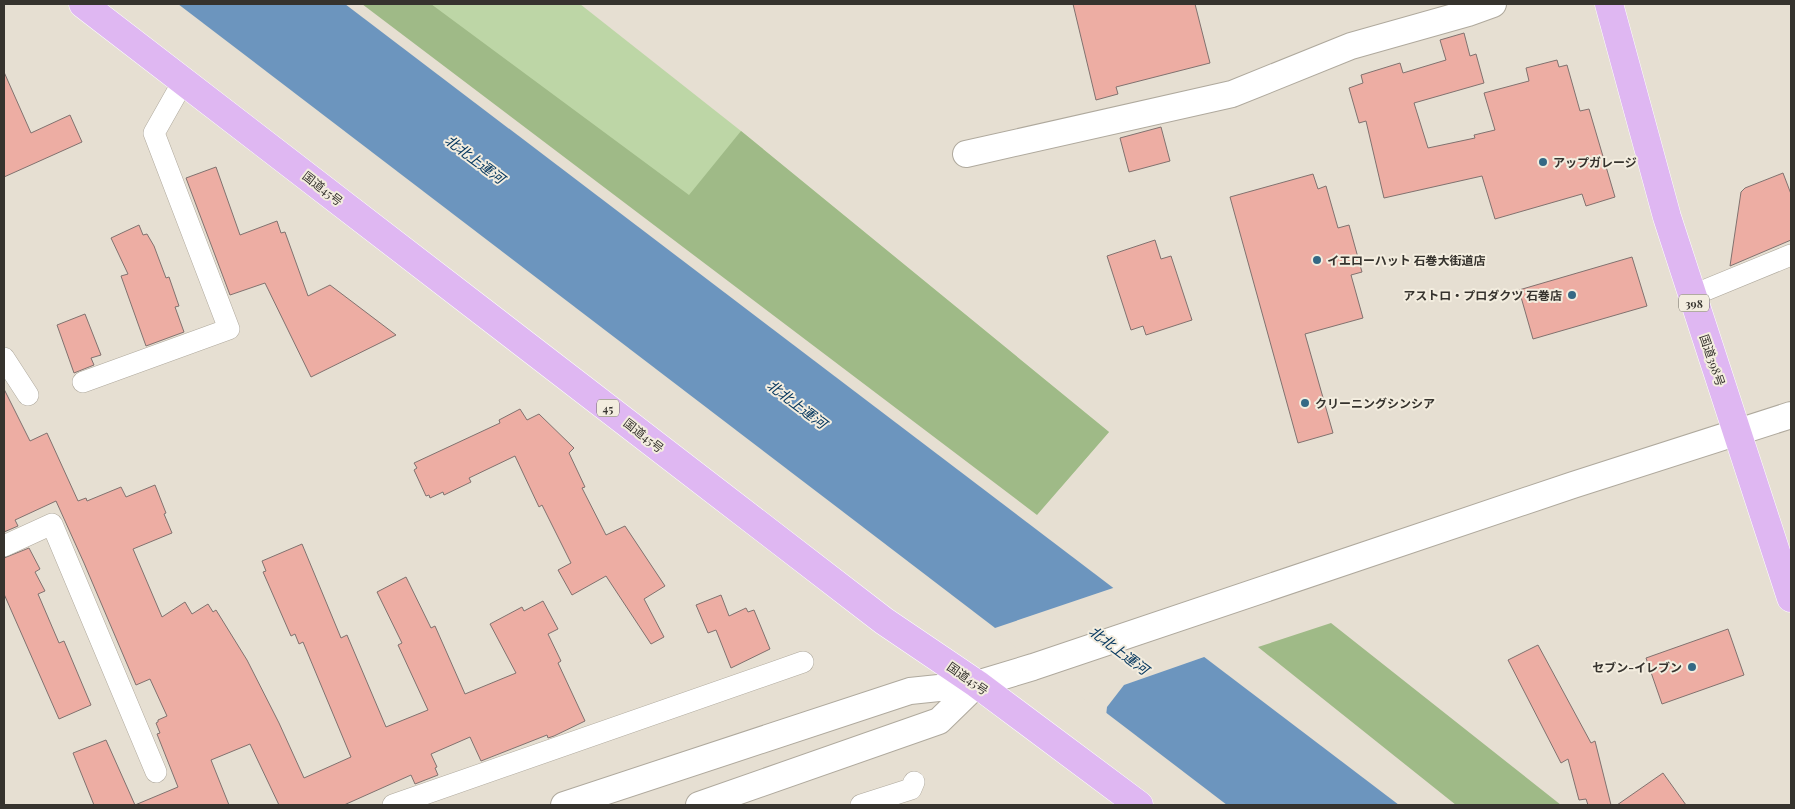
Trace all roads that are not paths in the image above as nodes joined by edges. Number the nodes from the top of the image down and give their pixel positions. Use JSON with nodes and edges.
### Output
{"nodes":[{"id":1,"x":83,"y":4,"type":"edge"},
{"id":2,"x":1493,"y":4,"type":"edge"},
{"id":3,"x":1609,"y":4,"type":"edge"},
{"id":4,"x":184,"y":80,"type":"junction"},
{"id":5,"x":966,"y":154,"type":"dead end"},
{"id":6,"x":1791,"y":255,"type":"edge"},
{"id":7,"x":1691,"y":296,"type":"junction"},
{"id":8,"x":4,"y":358,"type":"edge"},
{"id":9,"x":83,"y":382,"type":"dead end"},
{"id":10,"x":28,"y":395,"type":"dead end"},
{"id":11,"x":1791,"y":415,"type":"edge"},
{"id":12,"x":1737,"y":432,"type":"junction"},
{"id":13,"x":4,"y":546,"type":"edge"},
{"id":14,"x":1791,"y":598,"type":"edge"},
{"id":15,"x":803,"y":662,"type":"dead end"},
{"id":16,"x":977,"y":684,"type":"junction"},
{"id":17,"x":156,"y":772,"type":"dead end"},
{"id":18,"x":914,"y":782,"type":"dead end"},
{"id":19,"x":393,"y":805,"type":"edge"},
{"id":20,"x":564,"y":805,"type":"edge"},
{"id":21,"x":699,"y":805,"type":"edge"},
{"id":22,"x":861,"y":805,"type":"edge"},
{"id":23,"x":1139,"y":805,"type":"edge"}],
"edges":[{"from":1,"to":4,"type":"highway","name":"国道45号","number":"45"},
{"from":2,"to":5,"type":"street"},
{"from":3,"to":7,"type":"highway","name":"国道398号","number":"398"},
{"from":4,"to":9,"type":"street"},
{"from":4,"to":16,"type":"highway","name":"国道45号","number":"45"},
{"from":6,"to":7,"type":"street"},
{"from":7,"to":12,"type":"highway","name":"国道398号","number":"398"},
{"from":8,"to":10,"type":"street"},
{"from":11,"to":12,"type":"street"},
{"from":12,"to":14,"type":"highway","name":"国道398号","number":"398"},
{"from":12,"to":16,"type":"street"},
{"from":13,"to":17,"type":"street"},
{"from":15,"to":19,"type":"street"},
{"from":16,"to":20,"type":"street"},
{"from":16,"to":21,"type":"street"},
{"from":16,"to":23,"type":"highway","name":"国道45号","number":"45"},
{"from":18,"to":22,"type":"street"}]}
